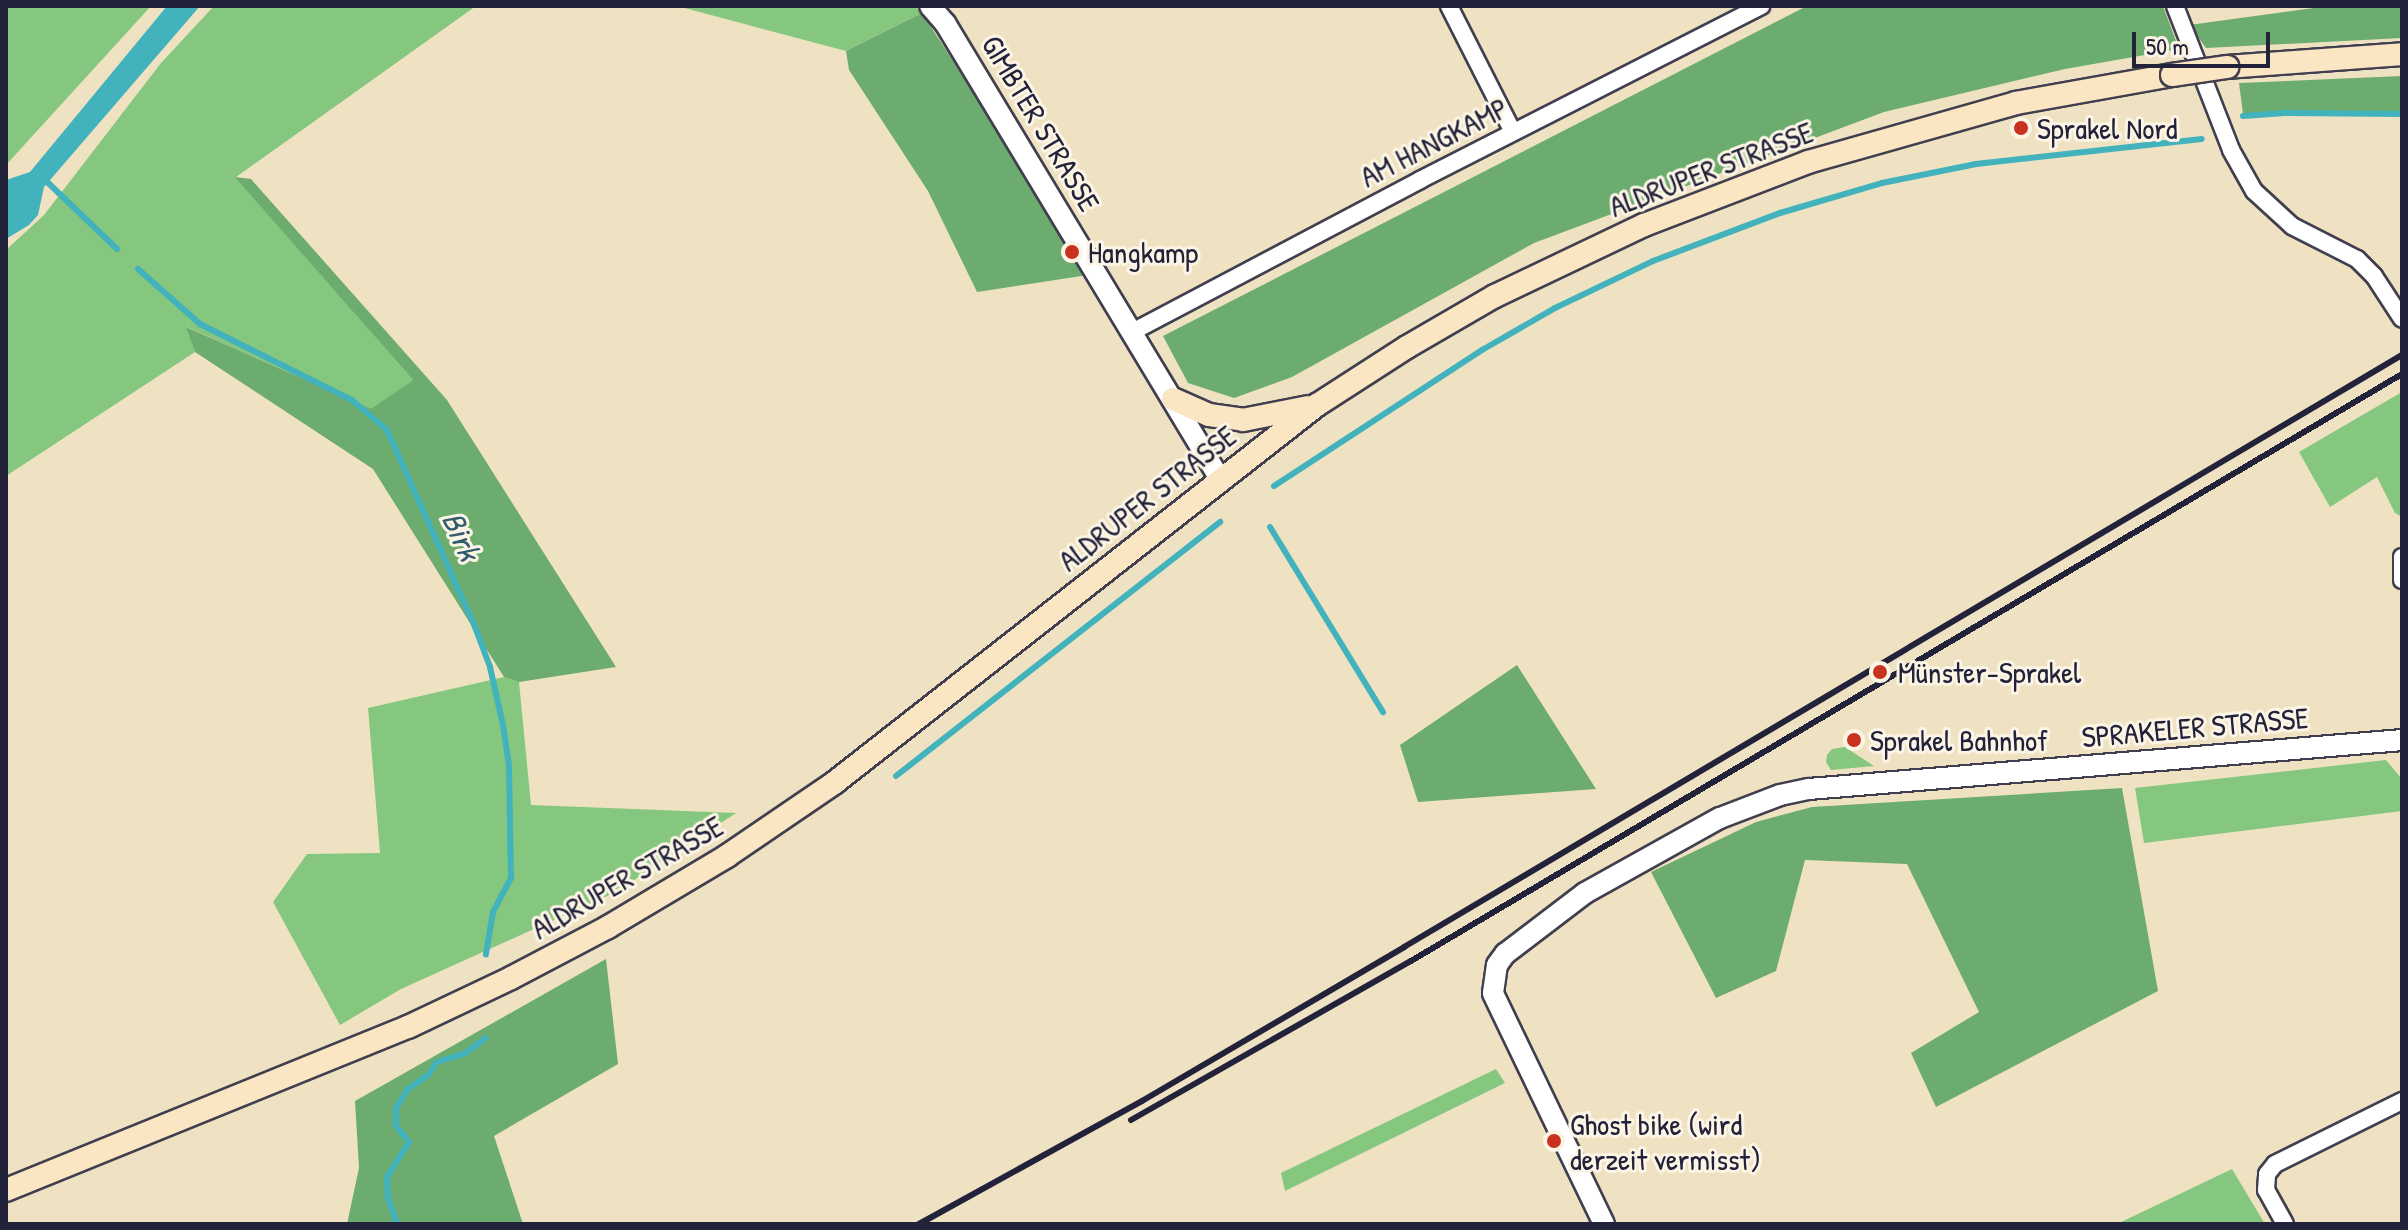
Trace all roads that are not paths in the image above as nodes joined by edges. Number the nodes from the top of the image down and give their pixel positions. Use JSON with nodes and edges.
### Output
{"nodes":[{"id":1,"x":930,"y":6,"type":"edge"},
{"id":2,"x":1449,"y":6,"type":"edge"},
{"id":3,"x":1761,"y":6,"type":"edge"},
{"id":4,"x":2175,"y":6,"type":"edge"},
{"id":5,"x":2402,"y":54,"type":"edge"},
{"id":6,"x":1513,"y":132,"type":"junction"},
{"id":7,"x":2402,"y":319,"type":"edge"},
{"id":8,"x":1134,"y":331,"type":"junction"},
{"id":9,"x":1173,"y":399,"type":"junction"},
{"id":10,"x":1317,"y":405,"type":"junction"},
{"id":11,"x":1220,"y":479,"type":"junction"},
{"id":12,"x":2402,"y":557,"type":"edge"},
{"id":13,"x":2402,"y":580,"type":"edge"},
{"id":14,"x":2402,"y":740,"type":"edge"},
{"id":15,"x":2402,"y":1101,"type":"edge"},
{"id":16,"x":6,"y":1190,"type":"edge"},
{"id":17,"x":1604,"y":1224,"type":"edge"},
{"id":18,"x":2285,"y":1224,"type":"edge"}],
"edges":[{"from":1,"to":8,"type":"street","name":"GIMBTER STRASSE"},
{"from":2,"to":6,"type":"street"},
{"from":3,"to":6,"type":"street","name":"AM HANGKAMP"},
{"from":4,"to":7,"type":"street"},
{"from":5,"to":10,"type":"main road","name":"ALDRUPER STRASSE","bridge":true},
{"from":6,"to":8,"type":"street","name":"AM HANGKAMP"},
{"from":8,"to":9,"type":"street","name":"GIMBTER STRASSE"},
{"from":9,"to":10,"type":"main road"},
{"from":9,"to":11,"type":"street","name":"GIMBTER STRASSE"},
{"from":10,"to":11,"type":"main road","name":"ALDRUPER STRASSE"},
{"from":11,"to":16,"type":"main road","name":"ALDRUPER STRASSE"},
{"from":12,"to":13,"type":"street"},
{"from":14,"to":17,"type":"street","name":"SPRAKELER STRASSE"},
{"from":15,"to":18,"type":"street"}]}
